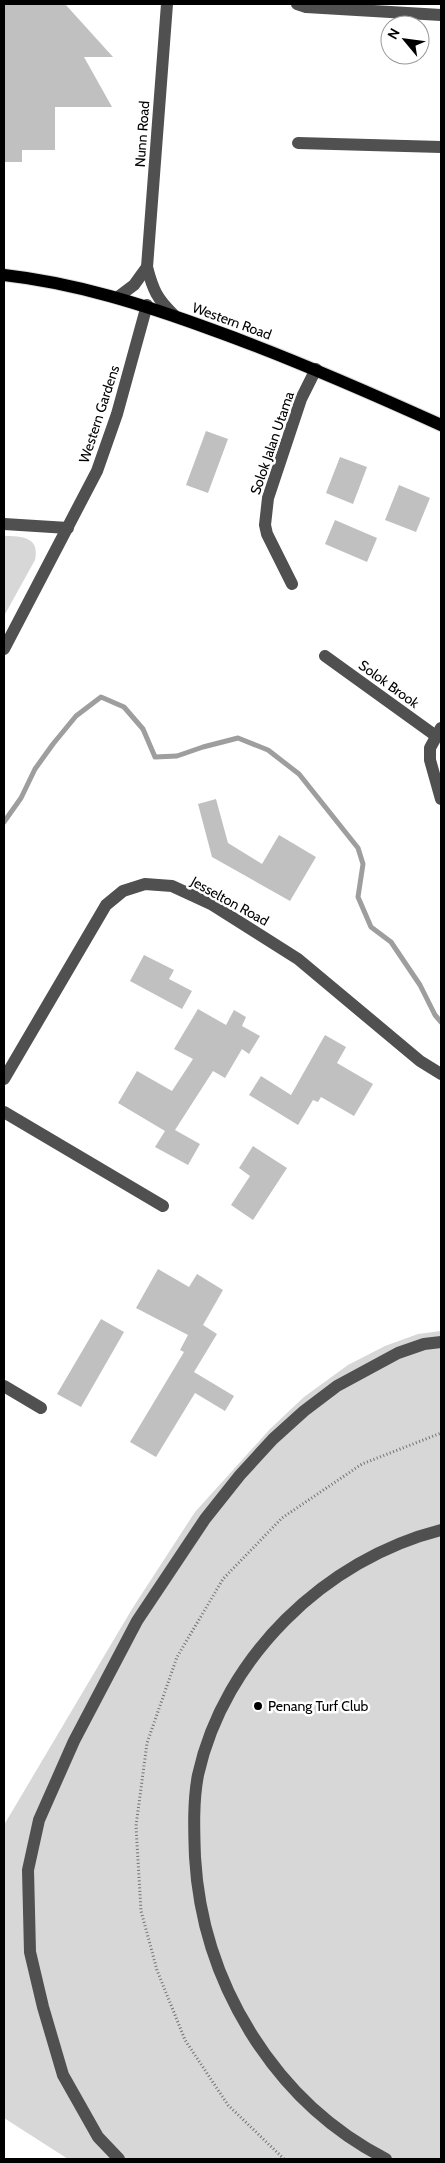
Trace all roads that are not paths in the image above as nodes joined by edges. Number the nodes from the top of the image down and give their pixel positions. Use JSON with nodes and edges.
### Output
{"nodes":[{"id":1,"x":167,"y":4,"type":"edge"},
{"id":2,"x":296,"y":4,"type":"edge"},
{"id":3,"x":441,"y":16,"type":"edge"},
{"id":4,"x":298,"y":143,"type":"dead end"},
{"id":5,"x":441,"y":147,"type":"edge"},
{"id":6,"x":147,"y":267,"type":"junction"},
{"id":7,"x":4,"y":275,"type":"edge"},
{"id":8,"x":118,"y":297,"type":"junction"},
{"id":9,"x":147,"y":305,"type":"junction"},
{"id":10,"x":174,"y":315,"type":"junction"},
{"id":11,"x":316,"y":369,"type":"junction"},
{"id":12,"x":441,"y":425,"type":"edge"},
{"id":13,"x":4,"y":524,"type":"edge"},
{"id":14,"x":68,"y":528,"type":"junction"},
{"id":15,"x":292,"y":584,"type":"dead end"},
{"id":16,"x":4,"y":649,"type":"edge"},
{"id":17,"x":325,"y":656,"type":"dead end"},
{"id":18,"x":438,"y":732,"type":"edge"},
{"id":19,"x":441,"y":799,"type":"edge"},
{"id":20,"x":441,"y":1074,"type":"edge"},
{"id":21,"x":4,"y":1080,"type":"edge"},
{"id":22,"x":4,"y":1112,"type":"edge"},
{"id":23,"x":163,"y":1206,"type":"dead end"},
{"id":24,"x":441,"y":1342,"type":"edge"},
{"id":25,"x":4,"y":1386,"type":"edge"},
{"id":26,"x":41,"y":1408,"type":"dead end"},
{"id":27,"x":441,"y":1530,"type":"edge"},
{"id":28,"x":119,"y":2159,"type":"edge"},
{"id":29,"x":386,"y":2159,"type":"edge"}],
"edges":[{"from":1,"to":6,"type":"street","name":"Nunn Road"},
{"from":2,"to":3,"type":"street"},
{"from":4,"to":5,"type":"street"},
{"from":6,"to":8,"type":"street"},
{"from":6,"to":10,"type":"street","name":"Nunn Road"},
{"from":7,"to":8,"type":"main road","name":"Western Road"},
{"from":8,"to":9,"type":"main road","name":"Western Road"},
{"from":9,"to":10,"type":"main road","name":"Western Road"},
{"from":9,"to":14,"type":"street","name":"Western Gardens"},
{"from":10,"to":11,"type":"main road","name":"Western Road"},
{"from":11,"to":12,"type":"main road","name":"Western Road"},
{"from":11,"to":15,"type":"street","name":"Solok Jalan Utama"},
{"from":13,"to":14,"type":"street"},
{"from":14,"to":16,"type":"street","name":"Western Gardens"},
{"from":17,"to":18,"type":"street","name":"Solok Brook"},
{"from":18,"to":19,"type":"street","name":"Solok Brook"},
{"from":20,"to":21,"type":"street","name":"Jesselton Road"},
{"from":22,"to":23,"type":"street"},
{"from":24,"to":28,"type":"street"},
{"from":25,"to":26,"type":"street"},
{"from":27,"to":29,"type":"street"}]}
